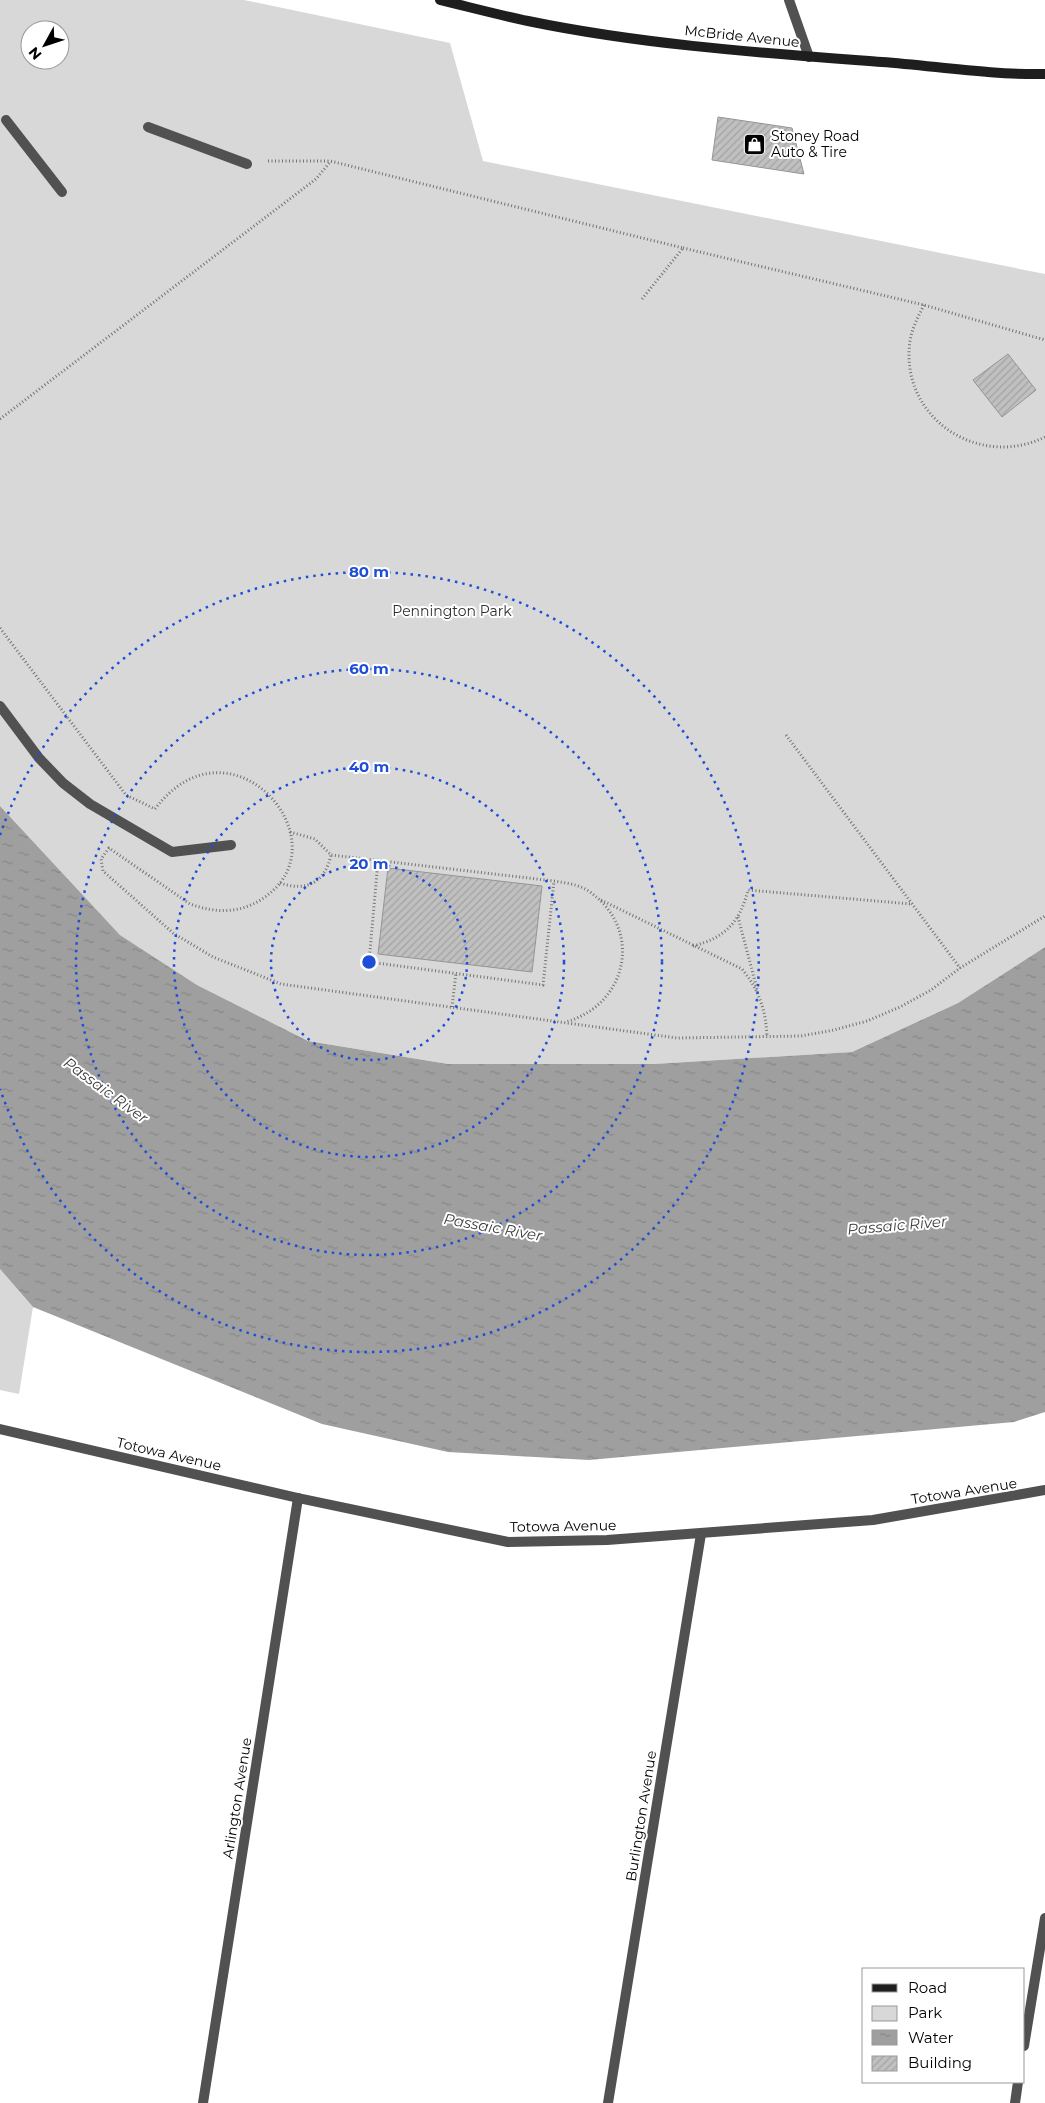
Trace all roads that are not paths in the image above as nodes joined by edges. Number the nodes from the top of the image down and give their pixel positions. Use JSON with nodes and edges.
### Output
{"nodes":[{"id":1,"x":440,"y":0,"type":"edge"},
{"id":2,"x":789,"y":0,"type":"edge"},
{"id":3,"x":809,"y":57,"type":"junction"},
{"id":4,"x":1045,"y":74,"type":"edge"},
{"id":5,"x":6,"y":120,"type":"dead end"},
{"id":6,"x":148,"y":127,"type":"dead end"},
{"id":7,"x":247,"y":164,"type":"road end"},
{"id":8,"x":62,"y":192,"type":"dead end"},
{"id":9,"x":0,"y":706,"type":"edge"},
{"id":10,"x":231,"y":845,"type":"dead end"},
{"id":11,"x":0,"y":1429,"type":"edge"},
{"id":12,"x":1045,"y":1490,"type":"edge"},
{"id":13,"x":298,"y":1498,"type":"junction"},
{"id":14,"x":701,"y":1534,"type":"junction"},
{"id":15,"x":1045,"y":1918,"type":"edge"},
{"id":16,"x":1025,"y":2040,"type":"edge"},
{"id":17,"x":1018,"y":2083,"type":"edge"},
{"id":18,"x":203,"y":2103,"type":"edge"},
{"id":19,"x":608,"y":2103,"type":"edge"},
{"id":20,"x":1015,"y":2103,"type":"edge"}],
"edges":[{"from":1,"to":3,"type":"main road","name":"McBride Avenue"},
{"from":2,"to":3,"type":"street"},
{"from":3,"to":4,"type":"main road","name":"McBride Avenue"},
{"from":5,"to":8,"type":"street"},
{"from":6,"to":7,"type":"street"},
{"from":9,"to":10,"type":"street"},
{"from":11,"to":13,"type":"street","name":"Totowa Avenue"},
{"from":12,"to":14,"type":"street","name":"Totowa Avenue"},
{"from":13,"to":14,"type":"street","name":"Totowa Avenue"},
{"from":13,"to":18,"type":"street","name":"Arlington Avenue"},
{"from":14,"to":19,"type":"street","name":"Burlington Avenue"},
{"from":15,"to":16,"type":"street"},
{"from":17,"to":20,"type":"street"}]}
